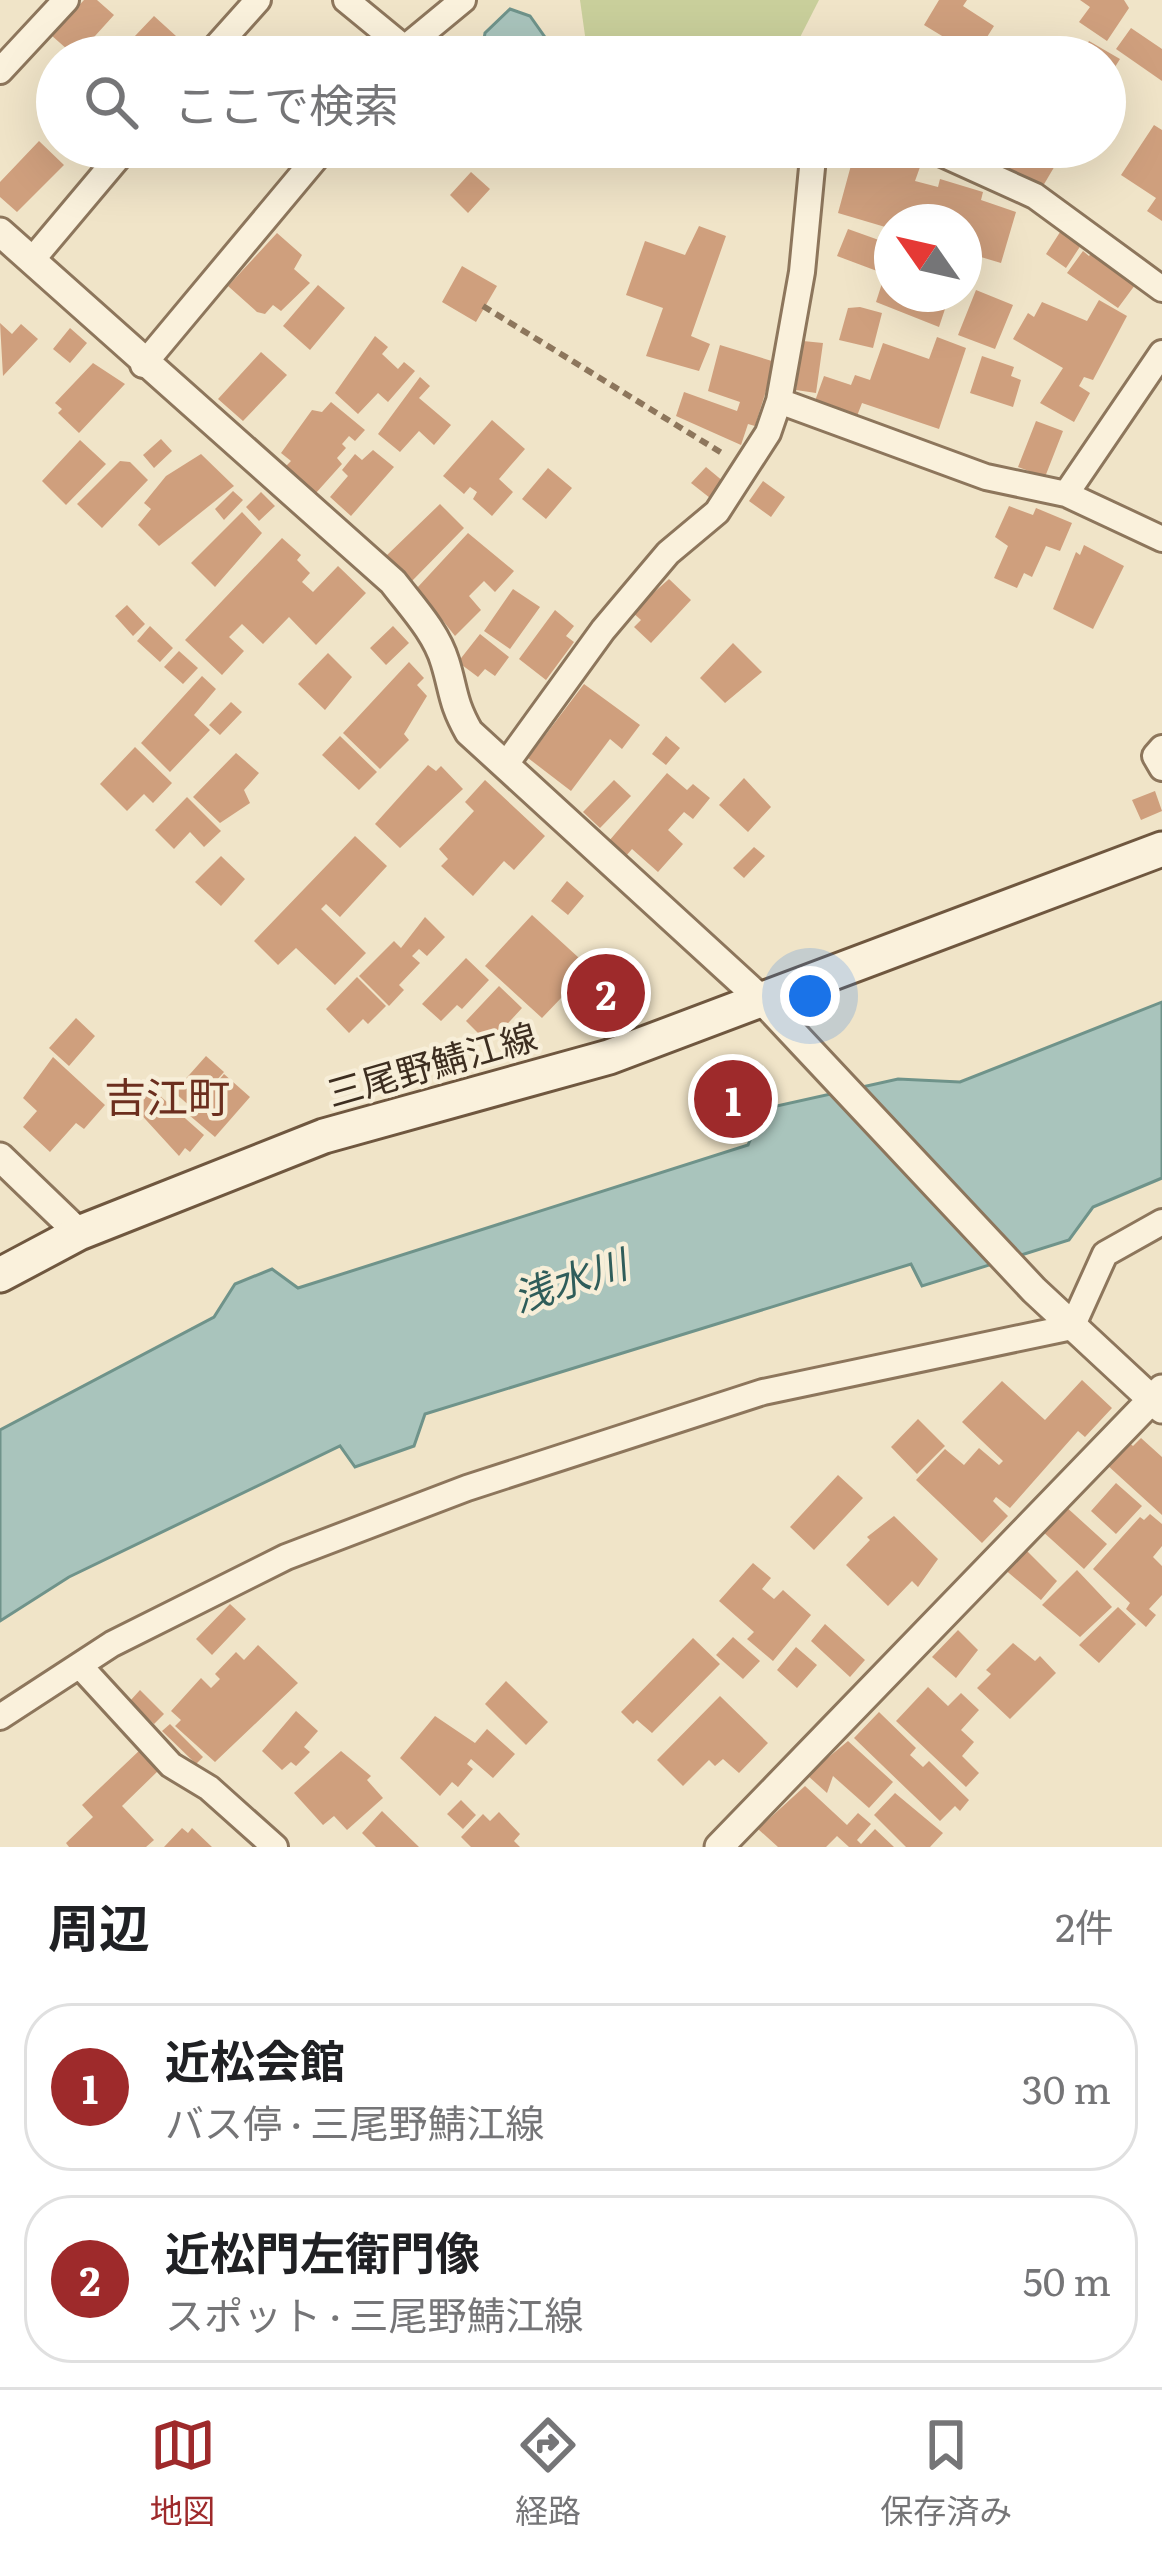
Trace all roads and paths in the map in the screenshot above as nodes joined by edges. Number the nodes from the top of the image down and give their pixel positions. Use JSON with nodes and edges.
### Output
{"nodes":[{"id":1,"x":66,"y":0,"type":"edge"},
{"id":2,"x":258,"y":0,"type":"edge"},
{"id":3,"x":346,"y":0,"type":"edge"},
{"id":4,"x":463,"y":0,"type":"edge"},
{"id":5,"x":226,"y":36,"type":"edge"},
{"id":6,"x":382,"y":36,"type":"edge"},
{"id":7,"x":418,"y":36,"type":"edge"},
{"id":8,"x":0,"y":71,"type":"edge"},
{"id":9,"x":109,"y":168,"type":"edge"},
{"id":10,"x":307,"y":168,"type":"edge"},
{"id":11,"x":812,"y":168,"type":"edge"},
{"id":12,"x":973,"y":168,"type":"edge"},
{"id":13,"x":0,"y":232,"type":"edge"},
{"id":14,"x":32,"y":260,"type":"junction"},
{"id":15,"x":1162,"y":289,"type":"edge"},
{"id":16,"x":483,"y":306,"type":"dead end"},
{"id":17,"x":1162,"y":353,"type":"edge"},
{"id":18,"x":143,"y":365,"type":"junction"},
{"id":19,"x":779,"y":401,"type":"junction"},
{"id":20,"x":746,"y":467,"type":"junction"},
{"id":21,"x":1066,"y":494,"type":"junction"},
{"id":22,"x":1162,"y":539,"type":"edge"},
{"id":23,"x":1162,"y":748,"type":"edge"},
{"id":24,"x":506,"y":764,"type":"junction"},
{"id":25,"x":1162,"y":768,"type":"edge"},
{"id":26,"x":1162,"y":849,"type":"edge"},
{"id":27,"x":775,"y":1014,"type":"junction"},
{"id":28,"x":0,"y":1157,"type":"edge"},
{"id":29,"x":1162,"y":1222,"type":"edge"},
{"id":30,"x":79,"y":1233,"type":"junction"},
{"id":31,"x":0,"y":1275,"type":"edge"},
{"id":32,"x":1072,"y":1327,"type":"junction"},
{"id":33,"x":1159,"y":1399,"type":"edge"},
{"id":34,"x":81,"y":1667,"type":"junction"},
{"id":35,"x":0,"y":1717,"type":"edge"},
{"id":36,"x":275,"y":1847,"type":"edge"},
{"id":37,"x":719,"y":1847,"type":"edge"}],
"edges":[{"from":1,"to":8,"type":"street"},
{"from":2,"to":5,"type":"street"},
{"from":3,"to":6,"type":"street"},
{"from":4,"to":7,"type":"street"},
{"from":9,"to":14,"type":"street"},
{"from":10,"to":18,"type":"street"},
{"from":11,"to":19,"type":"street"},
{"from":12,"to":15,"type":"street"},
{"from":13,"to":14,"type":"street"},
{"from":14,"to":18,"type":"street"},
{"from":16,"to":20,"type":"path"},
{"from":17,"to":21,"type":"street"},
{"from":18,"to":24,"type":"street"},
{"from":19,"to":20,"type":"street"},
{"from":19,"to":21,"type":"street"},
{"from":20,"to":24,"type":"street"},
{"from":21,"to":22,"type":"street"},
{"from":23,"to":25,"type":"street"},
{"from":24,"to":27,"type":"street"},
{"from":26,"to":27,"type":"main road","name":"三尾野鯖江線"},
{"from":27,"to":30,"type":"main road","name":"三尾野鯖江線"},
{"from":27,"to":32,"type":"street"},
{"from":28,"to":30,"type":"street"},
{"from":29,"to":32,"type":"street"},
{"from":30,"to":31,"type":"main road","name":"三尾野鯖江線"},
{"from":32,"to":33,"type":"street"},
{"from":32,"to":34,"type":"street"},
{"from":33,"to":37,"type":"street"},
{"from":34,"to":35,"type":"street"},
{"from":34,"to":36,"type":"street"}]}
